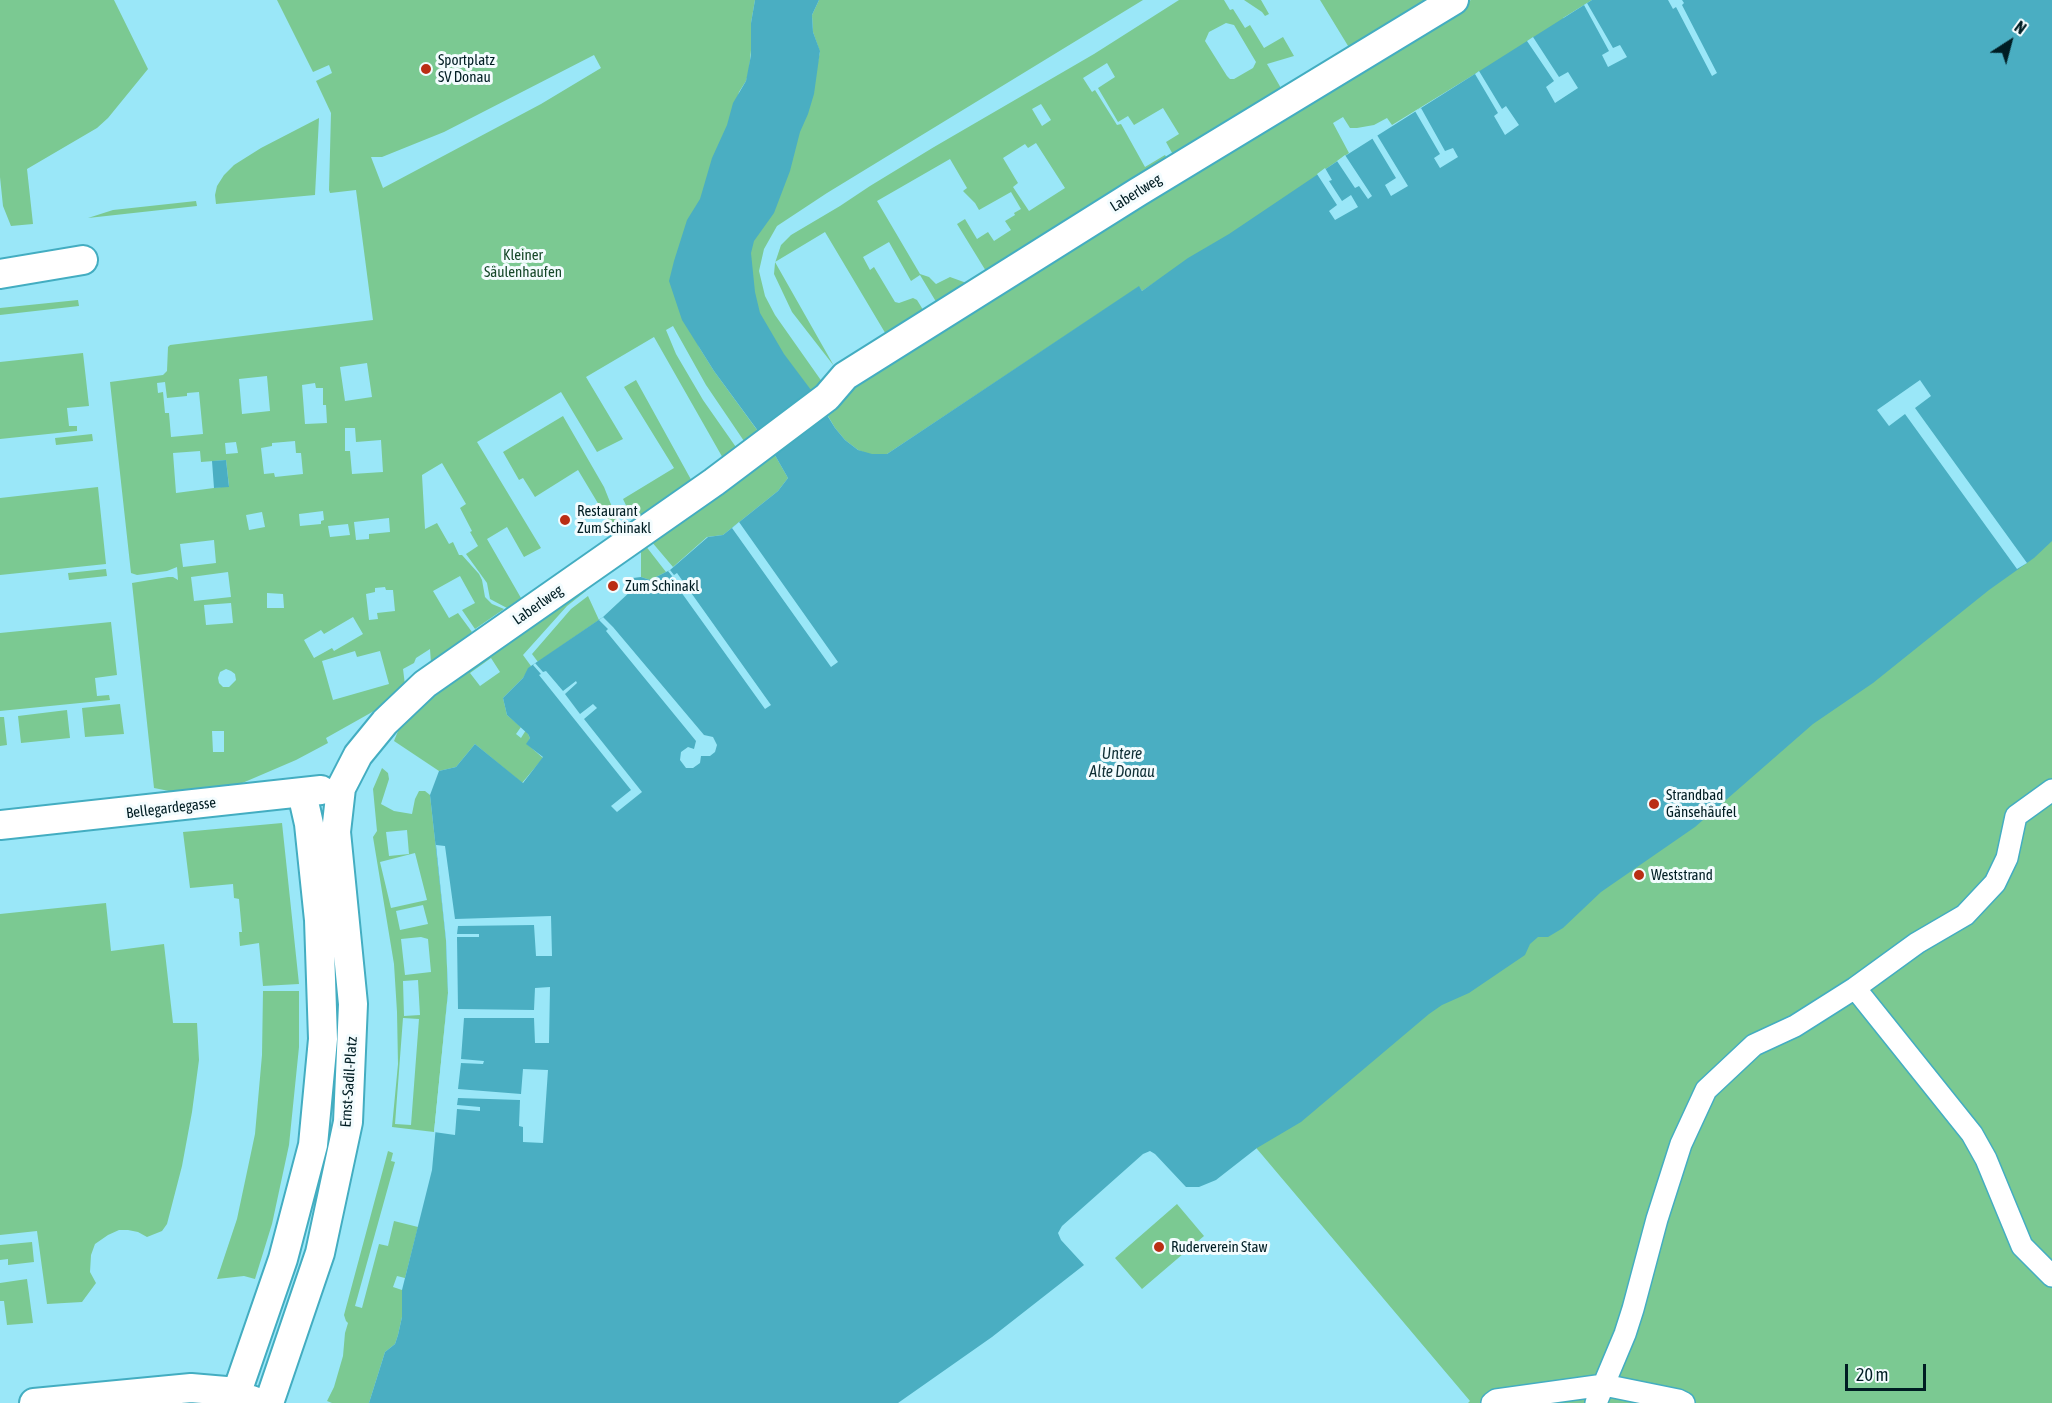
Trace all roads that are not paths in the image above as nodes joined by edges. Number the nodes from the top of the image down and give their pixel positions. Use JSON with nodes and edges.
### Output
{"nodes":[{"id":1,"x":1454,"y":0,"type":"edge"},
{"id":2,"x":83,"y":260,"type":"dead end"},
{"id":3,"x":0,"y":274,"type":"edge"},
{"id":4,"x":341,"y":788,"type":"junction"},
{"id":5,"x":2052,"y":790,"type":"edge"},
{"id":6,"x":302,"y":793,"type":"junction"},
{"id":7,"x":0,"y":825,"type":"edge"},
{"id":8,"x":1855,"y":988,"type":"junction"},
{"id":9,"x":2052,"y":1276,"type":"edge"},
{"id":10,"x":1600,"y":1394,"type":"edge"},
{"id":11,"x":249,"y":1399,"type":"edge"},
{"id":12,"x":34,"y":1403,"type":"edge"},
{"id":13,"x":269,"y":1403,"type":"edge"},
{"id":14,"x":1492,"y":1403,"type":"edge"},
{"id":15,"x":1684,"y":1403,"type":"edge"}],
"edges":[{"from":1,"to":4,"type":"street","name":"Laberlweg"},
{"from":2,"to":3,"type":"street"},
{"from":4,"to":6,"type":"street","name":"Bellegardegasse"},
{"from":4,"to":13,"type":"street","name":"Ernst-Sadil-Platz"},
{"from":5,"to":8,"type":"street"},
{"from":6,"to":7,"type":"street","name":"Bellegardegasse"},
{"from":6,"to":11,"type":"street","name":"Ernst-Sadil-Platz"},
{"from":8,"to":9,"type":"street"},
{"from":8,"to":10,"type":"street"},
{"from":10,"to":14,"type":"street"},
{"from":10,"to":15,"type":"street"},
{"from":11,"to":12,"type":"street"}]}
